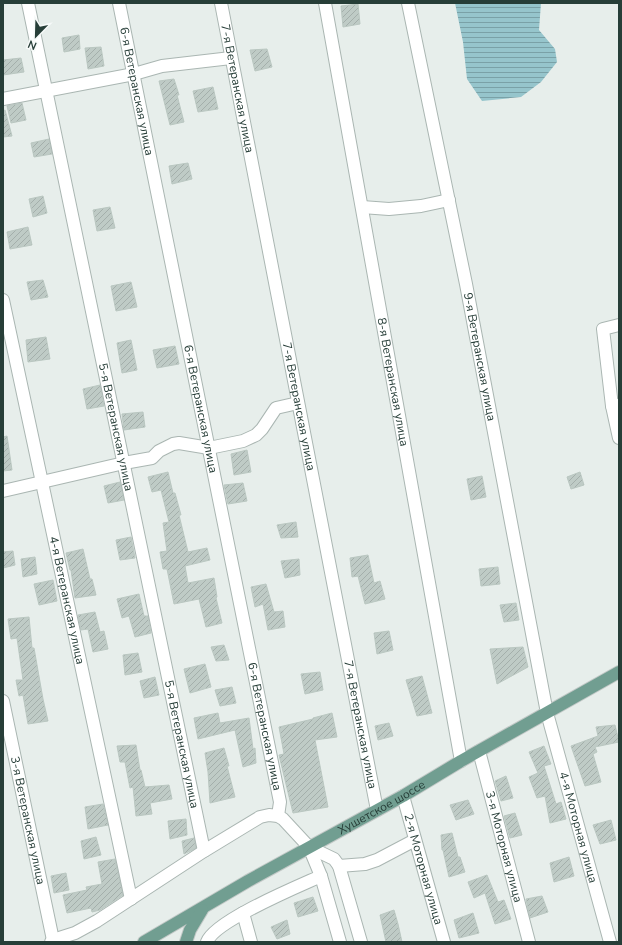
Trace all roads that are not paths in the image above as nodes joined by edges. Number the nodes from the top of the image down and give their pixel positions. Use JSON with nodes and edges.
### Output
{"nodes":[{"id":1,"x":28,"y":3,"type":"edge"},
{"id":2,"x":119,"y":3,"type":"edge"},
{"id":3,"x":221,"y":3,"type":"edge"},
{"id":4,"x":325,"y":3,"type":"edge"},
{"id":5,"x":408,"y":3,"type":"edge"},
{"id":6,"x":231,"y":58,"type":"junction"},
{"id":7,"x":134,"y":74,"type":"junction"},
{"id":8,"x":46,"y":90,"type":"junction"},
{"id":9,"x":3,"y":99,"type":"edge"},
{"id":10,"x":449,"y":200,"type":"junction"},
{"id":11,"x":362,"y":207,"type":"junction"},
{"id":12,"x":3,"y":300,"type":"edge"},
{"id":13,"x":619,"y":326,"type":"edge"},
{"id":14,"x":298,"y":403,"type":"junction"},
{"id":15,"x":616,"y":406,"type":"edge"},
{"id":16,"x":619,"y":438,"type":"edge"},
{"id":17,"x":209,"y":448,"type":"junction"},
{"id":18,"x":124,"y":463,"type":"junction"},
{"id":19,"x":42,"y":482,"type":"junction"},
{"id":20,"x":3,"y":491,"type":"edge"},
{"id":21,"x":619,"y":674,"type":"edge"},
{"id":22,"x":3,"y":701,"type":"edge"},
{"id":23,"x":547,"y":712,"type":"junction"},
{"id":24,"x":479,"y":751,"type":"junction"},
{"id":25,"x":461,"y":761,"type":"junction"},
{"id":26,"x":403,"y":796,"type":"junction"},
{"id":27,"x":377,"y":810,"type":"junction"},
{"id":28,"x":278,"y":816,"type":"junction"},
{"id":29,"x":415,"y":840,"type":"junction"},
{"id":30,"x":309,"y":847,"type":"junction"},
{"id":31,"x":204,"y":851,"type":"junction"},
{"id":32,"x":339,"y":866,"type":"junction"},
{"id":33,"x":321,"y":876,"type":"junction"},
{"id":34,"x":131,"y":899,"type":"junction"},
{"id":35,"x":204,"y":907,"type":"junction"},
{"id":36,"x":243,"y":913,"type":"junction"},
{"id":37,"x":165,"y":936,"type":"edge"},
{"id":38,"x":52,"y":941,"type":"edge"},
{"id":39,"x":144,"y":942,"type":"edge"},
{"id":40,"x":186,"y":942,"type":"edge"},
{"id":41,"x":207,"y":942,"type":"edge"},
{"id":42,"x":251,"y":942,"type":"edge"},
{"id":43,"x":340,"y":942,"type":"edge"},
{"id":44,"x":361,"y":942,"type":"edge"},
{"id":45,"x":444,"y":942,"type":"edge"},
{"id":46,"x":529,"y":942,"type":"edge"},
{"id":47,"x":610,"y":942,"type":"edge"}],
"edges":[{"from":1,"to":8,"type":"street","name":"5-я Ветеранская улица"},
{"from":2,"to":7,"type":"street","name":"6-я Ветеранская улица"},
{"from":3,"to":6,"type":"street","name":"7-я Ветеранская улица"},
{"from":4,"to":11,"type":"street","name":"8-я Ветеранская улица"},
{"from":5,"to":10,"type":"street","name":"9-я Ветеранская улица"},
{"from":6,"to":7,"type":"street"},
{"from":6,"to":14,"type":"street","name":"7-я Ветеранская улица"},
{"from":7,"to":8,"type":"street"},
{"from":7,"to":17,"type":"street","name":"6-я Ветеранская улица"},
{"from":8,"to":9,"type":"street"},
{"from":8,"to":18,"type":"street","name":"5-я Ветеранская улица"},
{"from":10,"to":11,"type":"street"},
{"from":10,"to":23,"type":"street","name":"9-я Ветеранская улица"},
{"from":11,"to":25,"type":"street","name":"8-я Ветеранская улица"},
{"from":12,"to":19,"type":"street","name":"4-я Ветеранская улица"},
{"from":13,"to":15,"type":"street"},
{"from":14,"to":17,"type":"street"},
{"from":14,"to":27,"type":"street","name":"7-я Ветеранская улица"},
{"from":15,"to":16,"type":"street"},
{"from":17,"to":18,"type":"street"},
{"from":17,"to":28,"type":"street","name":"6-я Ветеранская улица"},
{"from":18,"to":19,"type":"street"},
{"from":18,"to":31,"type":"street","name":"5-я Ветеранская улица"},
{"from":19,"to":20,"type":"street"},
{"from":19,"to":34,"type":"street","name":"4-я Ветеранская улица"},
{"from":21,"to":23,"type":"main road","name":"Хушетское шоссе"},
{"from":22,"to":38,"type":"street","name":"3-я Ветеранская улица"},
{"from":23,"to":24,"type":"main road","name":"Хушетское шоссе"},
{"from":23,"to":47,"type":"street","name":"4-я Моторная улица"},
{"from":24,"to":25,"type":"main road","name":"Хушетское шоссе"},
{"from":24,"to":46,"type":"street","name":"3-я Моторная улица"},
{"from":25,"to":26,"type":"main road","name":"Хушетское шоссе"},
{"from":26,"to":27,"type":"main road","name":"Хушетское шоссе"},
{"from":26,"to":29,"type":"street","name":"2-я Моторная улица"},
{"from":27,"to":30,"type":"main road","name":"Хушетское шоссе"},
{"from":28,"to":30,"type":"street"},
{"from":28,"to":31,"type":"street"},
{"from":29,"to":32,"type":"street"},
{"from":29,"to":45,"type":"street","name":"2-я Моторная улица"},
{"from":30,"to":32,"type":"street"},
{"from":30,"to":33,"type":"street"},
{"from":30,"to":35,"type":"main road","name":"Хушетское шоссе"},
{"from":31,"to":34,"type":"street"},
{"from":32,"to":44,"type":"street"},
{"from":33,"to":36,"type":"street"},
{"from":33,"to":43,"type":"street"},
{"from":34,"to":38,"type":"street"},
{"from":35,"to":37,"type":"main road","name":"Хушетское шоссе"},
{"from":35,"to":40,"type":"main road"},
{"from":36,"to":41,"type":"street"},
{"from":36,"to":42,"type":"street"},
{"from":37,"to":39,"type":"main road","name":"Хушетское шоссе"}]}
